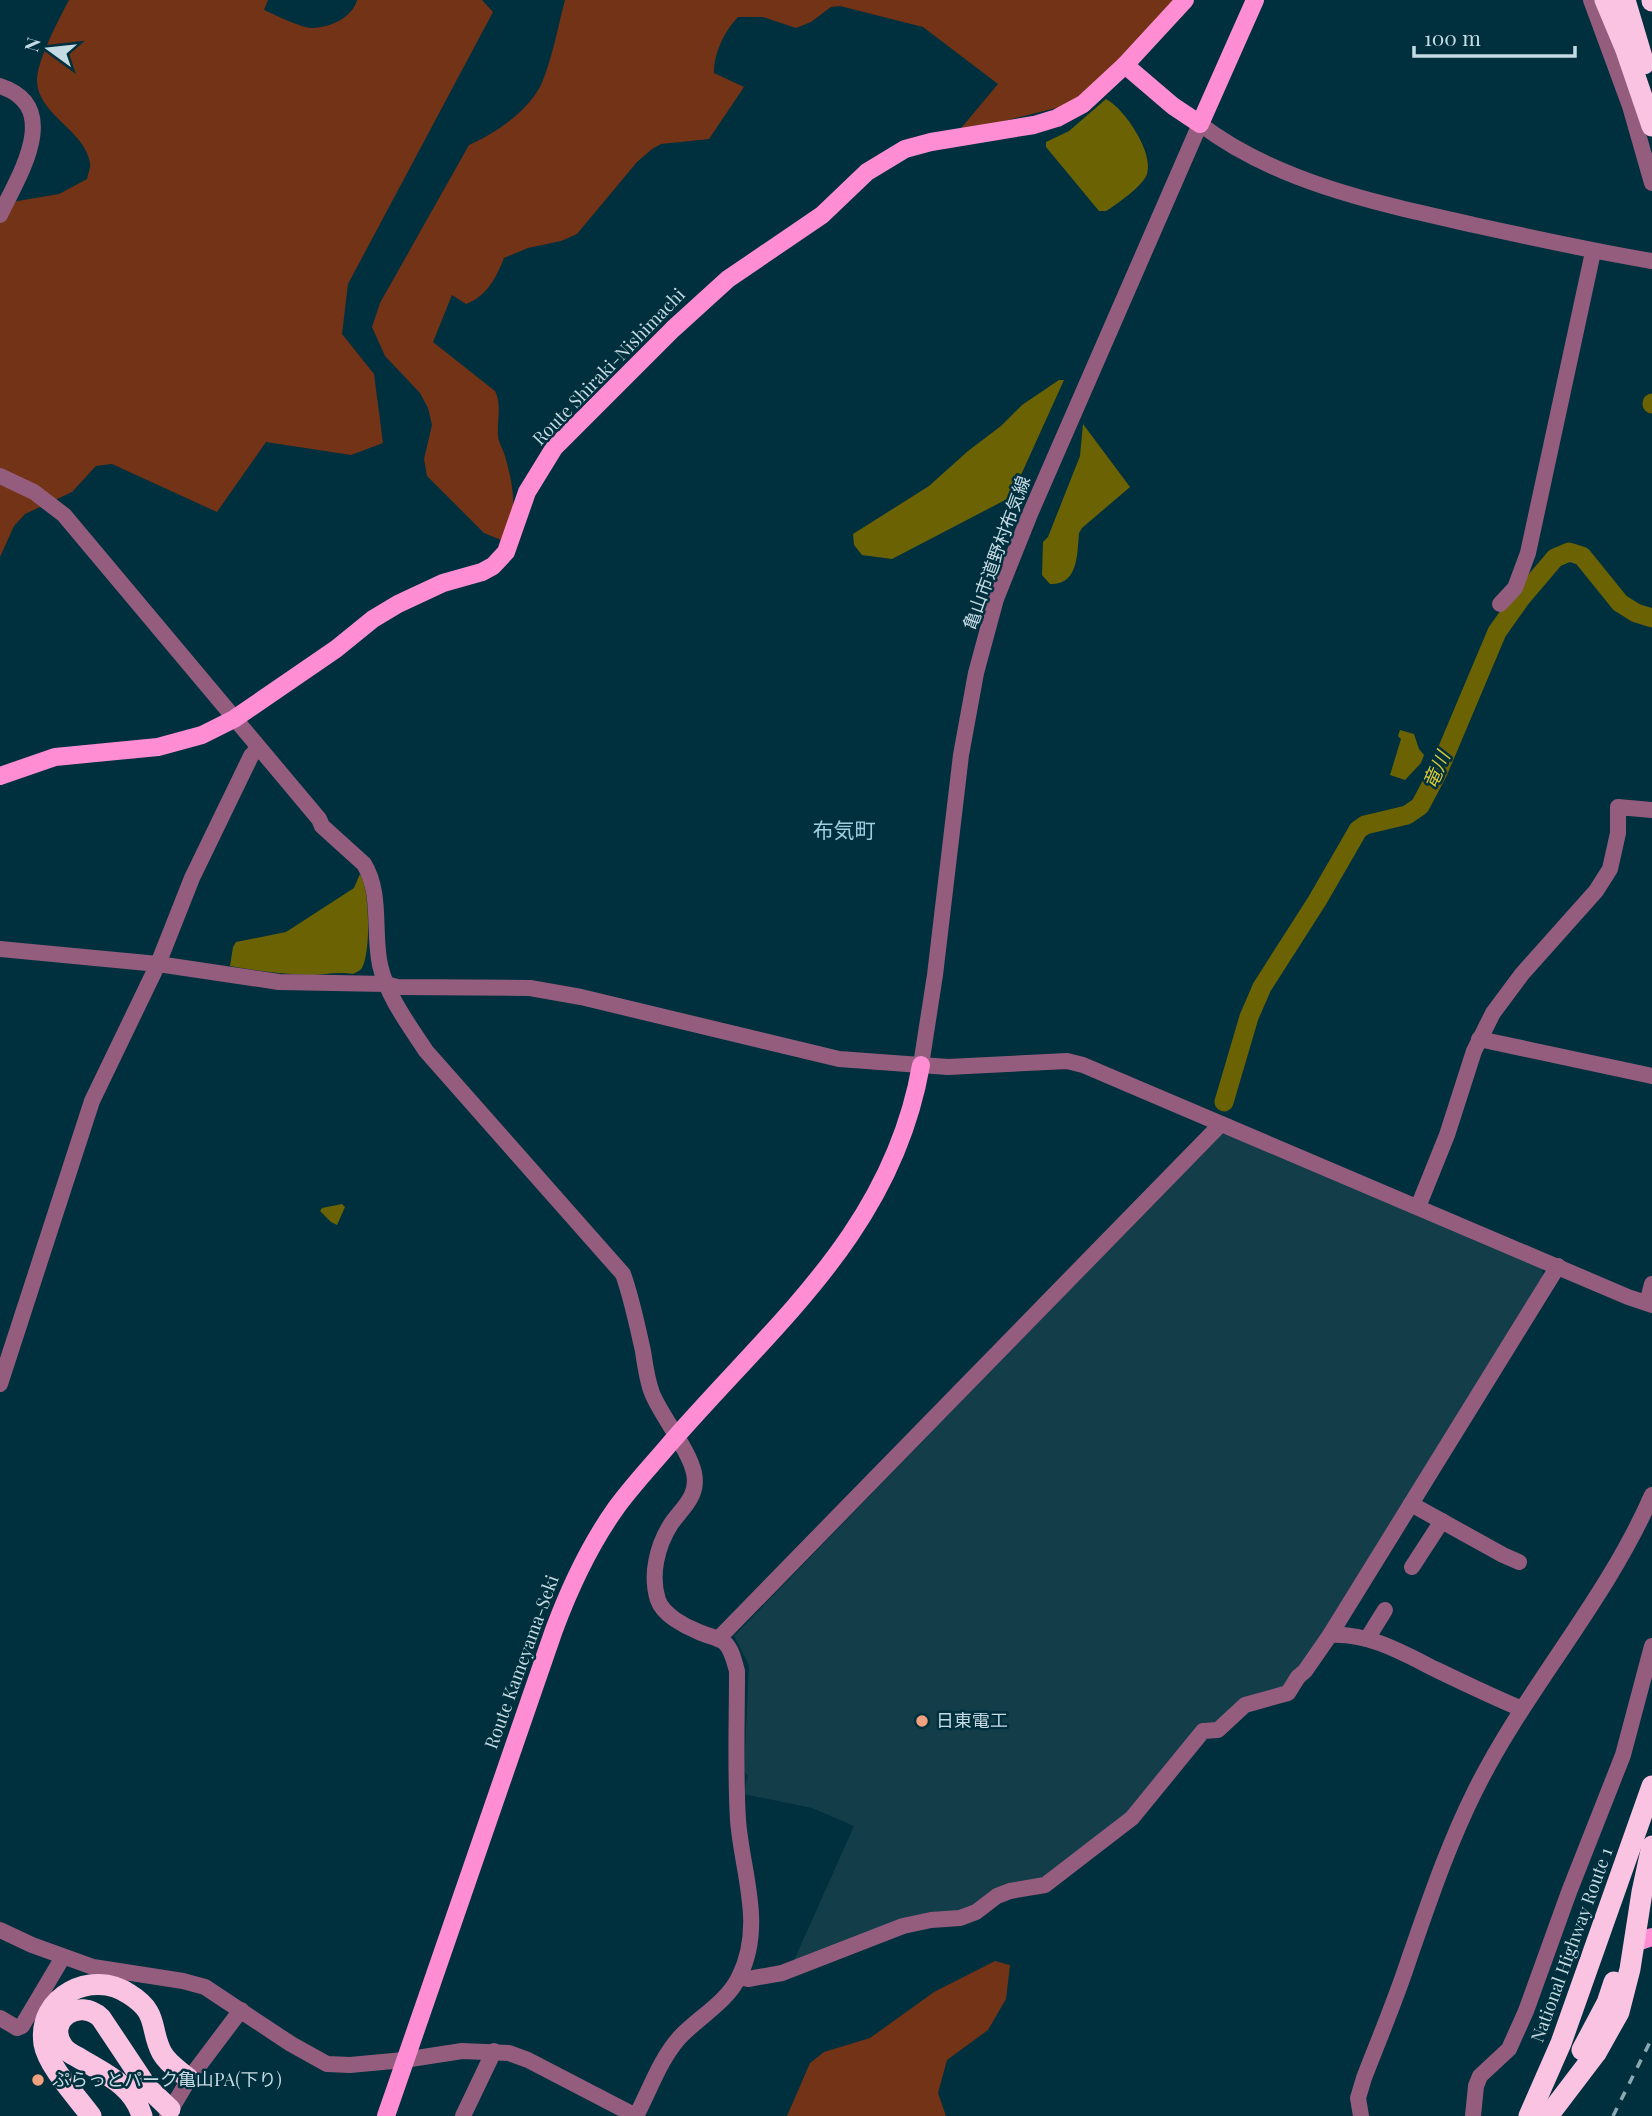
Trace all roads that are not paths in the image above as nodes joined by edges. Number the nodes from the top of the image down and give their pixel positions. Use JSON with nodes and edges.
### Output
{"nodes":[{"id":1,"x":1185,"y":0,"type":"edge"},
{"id":2,"x":1255,"y":0,"type":"edge"},
{"id":3,"x":1591,"y":0,"type":"edge"},
{"id":4,"x":1605,"y":0,"type":"edge"},
{"id":5,"x":1625,"y":0,"type":"edge"},
{"id":6,"x":1640,"y":0,"type":"edge"},
{"id":7,"x":1652,"y":38,"type":"edge"},
{"id":8,"x":1125,"y":65,"type":"junction"},
{"id":9,"x":0,"y":86,"type":"edge"},
{"id":10,"x":1652,"y":89,"type":"edge"},
{"id":11,"x":1200,"y":124,"type":"junction"},
{"id":12,"x":1652,"y":126,"type":"edge"},
{"id":13,"x":1652,"y":183,"type":"edge"},
{"id":14,"x":0,"y":215,"type":"edge"},
{"id":15,"x":1593,"y":251,"type":"junction"},
{"id":16,"x":1652,"y":261,"type":"edge"},
{"id":17,"x":0,"y":476,"type":"edge"},
{"id":18,"x":1500,"y":604,"type":"dead end"},
{"id":19,"x":234,"y":719,"type":"junction"},
{"id":20,"x":258,"y":748,"type":"junction"},
{"id":21,"x":0,"y":776,"type":"edge"},
{"id":22,"x":1652,"y":810,"type":"edge"},
{"id":23,"x":0,"y":948,"type":"edge"},
{"id":24,"x":158,"y":964,"type":"junction"},
{"id":25,"x":386,"y":984,"type":"junction"},
{"id":26,"x":1479,"y":1039,"type":"junction"},
{"id":27,"x":921,"y":1065,"type":"junction"},
{"id":28,"x":1652,"y":1076,"type":"edge"},
{"id":29,"x":1221,"y":1124,"type":"junction"},
{"id":30,"x":1418,"y":1208,"type":"junction"},
{"id":31,"x":1558,"y":1266,"type":"junction"},
{"id":32,"x":1652,"y":1284,"type":"edge"},
{"id":33,"x":1649,"y":1304,"type":"edge"},
{"id":34,"x":0,"y":1384,"type":"edge"},
{"id":35,"x":676,"y":1437,"type":"junction"},
{"id":36,"x":1652,"y":1494,"type":"edge"},
{"id":37,"x":1411,"y":1504,"type":"junction"},
{"id":38,"x":1442,"y":1521,"type":"junction"},
{"id":39,"x":1519,"y":1562,"type":"dead end"},
{"id":40,"x":1412,"y":1567,"type":"dead end"},
{"id":41,"x":1385,"y":1610,"type":"dead end"},
{"id":42,"x":1330,"y":1634,"type":"junction"},
{"id":43,"x":718,"y":1639,"type":"junction"},
{"id":44,"x":1367,"y":1639,"type":"junction"},
{"id":45,"x":1652,"y":1646,"type":"edge"},
{"id":46,"x":1522,"y":1709,"type":"junction"},
{"id":47,"x":1652,"y":1788,"type":"edge"},
{"id":48,"x":1652,"y":1846,"type":"edge"},
{"id":49,"x":1652,"y":1857,"type":"edge"},
{"id":50,"x":1652,"y":1910,"type":"edge"},
{"id":51,"x":0,"y":1930,"type":"edge"},
{"id":52,"x":1643,"y":1940,"type":"edge"},
{"id":53,"x":63,"y":1957,"type":"junction"},
{"id":54,"x":739,"y":1977,"type":"junction"},
{"id":55,"x":241,"y":2010,"type":"junction"},
{"id":56,"x":0,"y":2018,"type":"edge"},
{"id":57,"x":494,"y":2051,"type":"junction"},
{"id":58,"x":404,"y":2060,"type":"junction"},
{"id":59,"x":190,"y":2079,"type":"junction"},
{"id":60,"x":168,"y":2113,"type":"edge"},
{"id":61,"x":91,"y":2116,"type":"edge"},
{"id":62,"x":142,"y":2116,"type":"edge"},
{"id":63,"x":386,"y":2116,"type":"edge"},
{"id":64,"x":463,"y":2116,"type":"edge"},
{"id":65,"x":636,"y":2116,"type":"edge"},
{"id":66,"x":1361,"y":2116,"type":"edge"},
{"id":67,"x":1473,"y":2116,"type":"edge"},
{"id":68,"x":1529,"y":2116,"type":"edge"},
{"id":69,"x":1538,"y":2116,"type":"edge"},
{"id":70,"x":1548,"y":2116,"type":"edge"}],
"edges":[{"from":1,"to":8,"type":"main road","name":"Route Shiraki-Nishimachi"},
{"from":2,"to":11,"type":"main road"},
{"from":3,"to":13,"type":"street"},
{"from":4,"to":12,"type":"highway"},
{"from":5,"to":10,"type":"highway"},
{"from":6,"to":7,"type":"highway"},
{"from":8,"to":11,"type":"main road"},
{"from":8,"to":19,"type":"main road","name":"Route Shiraki-Nishimachi"},
{"from":9,"to":14,"type":"street"},
{"from":11,"to":15,"type":"street"},
{"from":11,"to":27,"type":"street","name":"亀山市道野村布気線"},
{"from":15,"to":16,"type":"street"},
{"from":15,"to":18,"type":"street"},
{"from":17,"to":19,"type":"street"},
{"from":19,"to":20,"type":"street"},
{"from":19,"to":21,"type":"main road","name":"Route Shiraki-Nishimachi"},
{"from":20,"to":24,"type":"street"},
{"from":20,"to":25,"type":"street"},
{"from":22,"to":26,"type":"street"},
{"from":23,"to":24,"type":"street"},
{"from":24,"to":25,"type":"street"},
{"from":24,"to":34,"type":"street"},
{"from":25,"to":27,"type":"street"},
{"from":25,"to":35,"type":"street"},
{"from":26,"to":28,"type":"street"},
{"from":26,"to":30,"type":"street"},
{"from":27,"to":29,"type":"street"},
{"from":27,"to":35,"type":"main road","name":"Route Kameyama-Seki"},
{"from":29,"to":30,"type":"street"},
{"from":29,"to":43,"type":"street"},
{"from":30,"to":31,"type":"street"},
{"from":31,"to":33,"type":"street"},
{"from":31,"to":37,"type":"street"},
{"from":32,"to":33,"type":"street"},
{"from":35,"to":43,"type":"street"},
{"from":35,"to":58,"type":"main road","name":"Route Kameyama-Seki"},
{"from":36,"to":46,"type":"street"},
{"from":37,"to":38,"type":"street"},
{"from":37,"to":42,"type":"street"},
{"from":38,"to":39,"type":"street"},
{"from":38,"to":40,"type":"street"},
{"from":41,"to":44,"type":"street"},
{"from":42,"to":44,"type":"street"},
{"from":42,"to":54,"type":"street"},
{"from":43,"to":54,"type":"street"},
{"from":44,"to":46,"type":"street"},
{"from":45,"to":67,"type":"street"},
{"from":46,"to":66,"type":"street"},
{"from":47,"to":52,"type":"highway"},
{"from":47,"to":68,"type":"highway","name":"National Highway Route 1"},
{"from":48,"to":52,"type":"highway"},
{"from":49,"to":50,"type":"highway"},
{"from":51,"to":53,"type":"street"},
{"from":52,"to":69,"type":"highway"},
{"from":52,"to":70,"type":"highway"},
{"from":53,"to":55,"type":"street"},
{"from":53,"to":56,"type":"street"},
{"from":54,"to":65,"type":"street"},
{"from":55,"to":58,"type":"street"},
{"from":55,"to":59,"type":"street"},
{"from":57,"to":58,"type":"street"},
{"from":57,"to":64,"type":"street"},
{"from":57,"to":65,"type":"street"},
{"from":58,"to":63,"type":"main road","name":"Route Kameyama-Seki"},
{"from":59,"to":60,"type":"street"},
{"from":59,"to":61,"type":"highway"},
{"from":60,"to":62,"type":"highway"}]}
